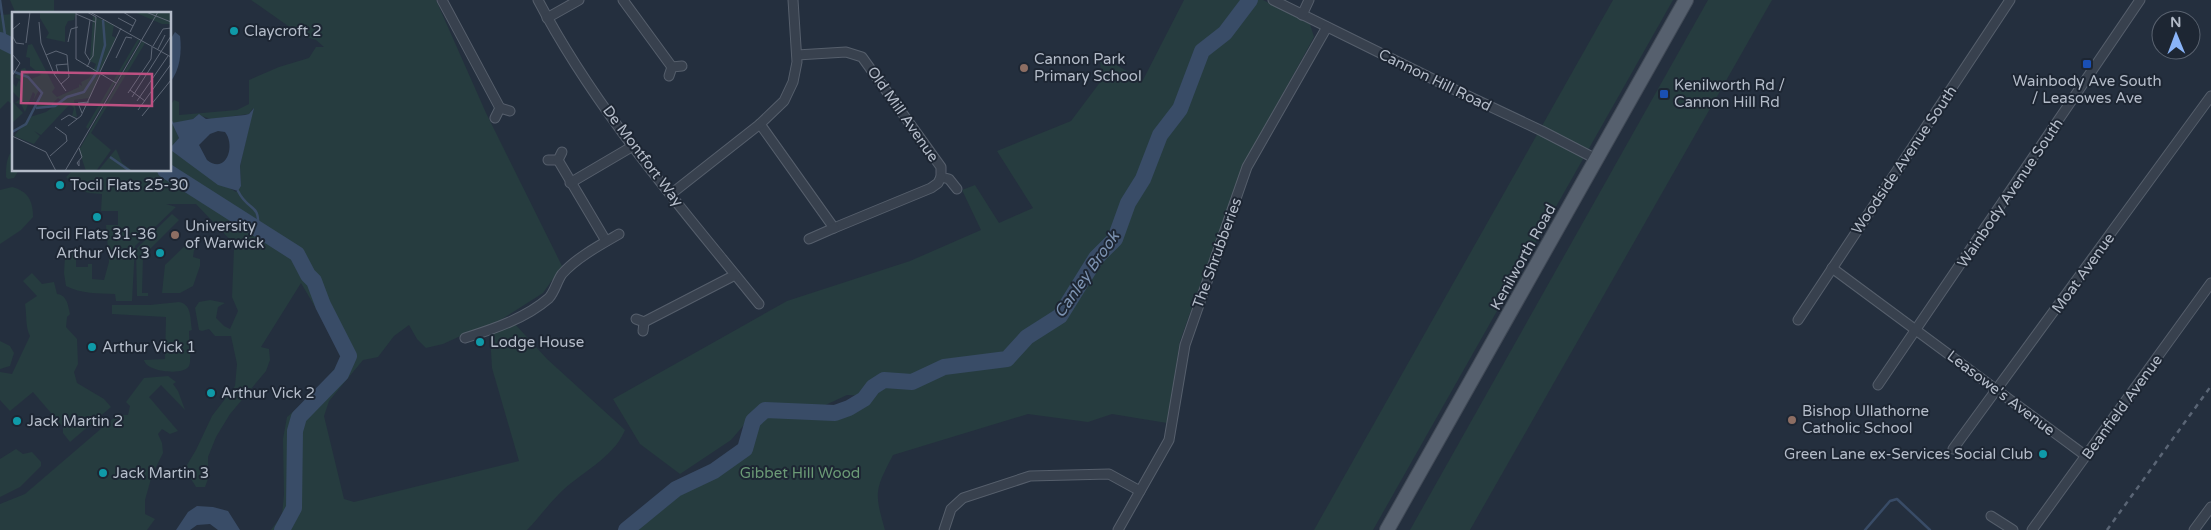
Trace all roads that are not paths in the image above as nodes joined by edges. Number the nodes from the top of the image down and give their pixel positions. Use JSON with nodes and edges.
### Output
{"nodes":[{"id":1,"x":442,"y":0,"type":"edge"},
{"id":2,"x":538,"y":0,"type":"edge"},
{"id":3,"x":579,"y":0,"type":"edge"},
{"id":4,"x":623,"y":0,"type":"edge"},
{"id":5,"x":793,"y":0,"type":"edge"},
{"id":6,"x":1273,"y":0,"type":"edge"},
{"id":7,"x":1309,"y":0,"type":"edge"},
{"id":8,"x":1686,"y":0,"type":"edge"},
{"id":9,"x":2010,"y":0,"type":"edge"},
{"id":10,"x":2140,"y":0,"type":"edge"},
{"id":11,"x":1302,"y":15,"type":"junction"},
{"id":12,"x":547,"y":18,"type":"junction"},
{"id":13,"x":1327,"y":27,"type":"junction"},
{"id":14,"x":797,"y":55,"type":"junction"},
{"id":15,"x":682,"y":66,"type":"dead end"},
{"id":16,"x":2210,"y":100,"type":"edge"},
{"id":17,"x":500,"y":108,"type":"junction"},
{"id":18,"x":510,"y":110,"type":"dead end"},
{"id":19,"x":495,"y":118,"type":"dead end"},
{"id":20,"x":760,"y":124,"type":"junction"},
{"id":21,"x":633,"y":146,"type":"junction"},
{"id":22,"x":556,"y":157,"type":"dead end"},
{"id":23,"x":1596,"y":159,"type":"junction"},
{"id":24,"x":941,"y":177,"type":"junction"},
{"id":25,"x":570,"y":183,"type":"junction"},
{"id":26,"x":957,"y":189,"type":"dead end"},
{"id":27,"x":671,"y":194,"type":"junction"},
{"id":28,"x":834,"y":228,"type":"junction"},
{"id":29,"x":619,"y":234,"type":"dead end"},
{"id":30,"x":809,"y":238,"type":"dead end"},
{"id":31,"x":606,"y":241,"type":"junction"},
{"id":32,"x":1832,"y":268,"type":"junction"},
{"id":33,"x":735,"y":274,"type":"junction"},
{"id":34,"x":2211,"y":283,"type":"edge"},
{"id":35,"x":759,"y":304,"type":"dead end"},
{"id":36,"x":1798,"y":320,"type":"dead end"},
{"id":37,"x":641,"y":324,"type":"dead end"},
{"id":38,"x":1916,"y":330,"type":"junction"},
{"id":39,"x":465,"y":338,"type":"dead end"},
{"id":40,"x":1878,"y":385,"type":"dead end"},
{"id":41,"x":1997,"y":390,"type":"junction"},
{"id":42,"x":1953,"y":449,"type":"dead end"},
{"id":43,"x":2086,"y":456,"type":"junction"},
{"id":44,"x":1140,"y":491,"type":"junction"},
{"id":45,"x":2211,"y":507,"type":"edge"},
{"id":46,"x":1991,"y":516,"type":"dead end"},
{"id":47,"x":944,"y":530,"type":"edge"},
{"id":48,"x":1118,"y":530,"type":"edge"},
{"id":49,"x":1387,"y":530,"type":"edge"},
{"id":50,"x":2013,"y":530,"type":"edge"},
{"id":51,"x":2032,"y":530,"type":"edge"},
{"id":52,"x":2194,"y":530,"type":"edge"}],
"edges":[{"from":1,"to":17,"type":"street"},
{"from":2,"to":12,"type":"street","name":"De Montfort Way"},
{"from":3,"to":12,"type":"street"},
{"from":4,"to":15,"type":"street"},
{"from":5,"to":14,"type":"street"},
{"from":6,"to":11,"type":"street","name":"Cannon Hill Road"},
{"from":7,"to":11,"type":"street"},
{"from":8,"to":23,"type":"main road","name":"Kenilworth Road"},
{"from":9,"to":32,"type":"street","name":"Woodside Avenue South"},
{"from":10,"to":38,"type":"street","name":"Wainbody Avenue South"},
{"from":11,"to":13,"type":"street","name":"Cannon Hill Road"},
{"from":12,"to":21,"type":"street","name":"De Montfort Way"},
{"from":13,"to":23,"type":"street","name":"Cannon Hill Road"},
{"from":13,"to":44,"type":"street","name":"The Shrubberies"},
{"from":14,"to":20,"type":"street"},
{"from":14,"to":24,"type":"street","name":"Old Mill Avenue"},
{"from":16,"to":41,"type":"street","name":"Moat Avenue"},
{"from":17,"to":18,"type":"street"},
{"from":17,"to":19,"type":"street"},
{"from":20,"to":27,"type":"street"},
{"from":20,"to":28,"type":"street"},
{"from":21,"to":25,"type":"street"},
{"from":21,"to":27,"type":"street","name":"De Montfort Way"},
{"from":22,"to":25,"type":"street"},
{"from":23,"to":49,"type":"main road","name":"Kenilworth Road"},
{"from":24,"to":26,"type":"street","name":"Old Mill Avenue"},
{"from":24,"to":28,"type":"street","name":"Old Mill Avenue"},
{"from":25,"to":31,"type":"street"},
{"from":27,"to":33,"type":"street","name":"De Montfort Way"},
{"from":28,"to":30,"type":"street","name":"Old Mill Avenue"},
{"from":29,"to":31,"type":"street"},
{"from":31,"to":39,"type":"street"},
{"from":32,"to":36,"type":"street","name":"Woodside Avenue South"},
{"from":32,"to":38,"type":"street","name":"Leasowe's Avenue"},
{"from":33,"to":35,"type":"street","name":"De Montfort Way"},
{"from":33,"to":37,"type":"street"},
{"from":34,"to":43,"type":"street","name":"Beanfield Avenue"},
{"from":38,"to":40,"type":"street","name":"Wainbody Avenue South"},
{"from":38,"to":41,"type":"street","name":"Leasowe's Avenue"},
{"from":41,"to":42,"type":"street","name":"Moat Avenue"},
{"from":41,"to":43,"type":"street","name":"Leasowe's Avenue"},
{"from":43,"to":51,"type":"street","name":"Beanfield Avenue"},
{"from":44,"to":47,"type":"street"},
{"from":44,"to":48,"type":"street","name":"The Shrubberies"},
{"from":45,"to":52,"type":"street"},
{"from":46,"to":50,"type":"street"}]}
